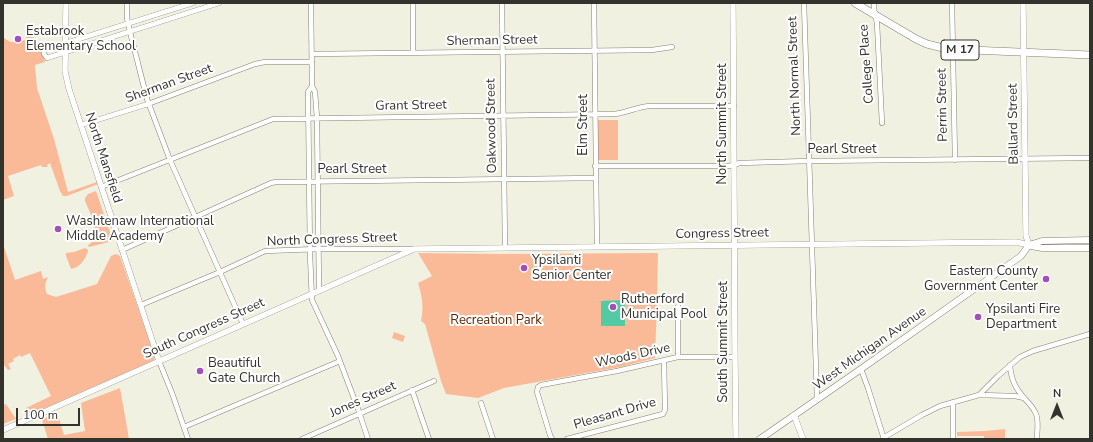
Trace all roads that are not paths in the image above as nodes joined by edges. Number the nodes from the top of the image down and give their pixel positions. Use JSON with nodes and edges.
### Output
{"nodes":[{"id":1,"x":66,"y":3,"type":"edge"},
{"id":2,"x":127,"y":3,"type":"edge"},
{"id":3,"x":193,"y":3,"type":"edge"},
{"id":4,"x":219,"y":3,"type":"edge"},
{"id":5,"x":311,"y":3,"type":"edge"},
{"id":6,"x":412,"y":3,"type":"edge"},
{"id":7,"x":502,"y":3,"type":"edge"},
{"id":8,"x":594,"y":3,"type":"edge"},
{"id":9,"x":733,"y":3,"type":"edge"},
{"id":10,"x":804,"y":3,"type":"edge"},
{"id":11,"x":855,"y":3,"type":"edge"},
{"id":12,"x":874,"y":3,"type":"edge"},
{"id":13,"x":952,"y":3,"type":"edge"},
{"id":14,"x":1023,"y":3,"type":"edge"},
{"id":15,"x":875,"y":15,"type":"junction"},
{"id":16,"x":128,"y":23,"type":"junction"},
{"id":17,"x":130,"y":32,"type":"junction"},
{"id":18,"x":65,"y":43,"type":"junction"},
{"id":19,"x":672,"y":47,"type":"dead end"},
{"id":20,"x":595,"y":50,"type":"junction"},
{"id":21,"x":953,"y":50,"type":"junction"},
{"id":22,"x":65,"y":52,"type":"junction"},
{"id":23,"x":503,"y":52,"type":"junction"},
{"id":24,"x":1024,"y":52,"type":"junction"},
{"id":25,"x":413,"y":53,"type":"junction"},
{"id":26,"x":312,"y":54,"type":"junction"},
{"id":27,"x":1090,"y":54,"type":"edge"},
{"id":28,"x":312,"y":62,"type":"junction"},
{"id":29,"x":312,"y":86,"type":"junction"},
{"id":30,"x":148,"y":104,"type":"junction"},
{"id":31,"x":734,"y":106,"type":"junction"},
{"id":32,"x":595,"y":114,"type":"junction"},
{"id":33,"x":503,"y":116,"type":"junction"},
{"id":34,"x":309,"y":118,"type":"junction"},
{"id":35,"x":316,"y":118,"type":"junction"},
{"id":36,"x":882,"y":123,"type":"dead end"},
{"id":37,"x":80,"y":125,"type":"junction"},
{"id":38,"x":1090,"y":158,"type":"edge"},
{"id":39,"x":1025,"y":159,"type":"junction"},
{"id":40,"x":170,"y":160,"type":"junction"},
{"id":41,"x":955,"y":160,"type":"junction"},
{"id":42,"x":809,"y":161,"type":"junction"},
{"id":43,"x":735,"y":164,"type":"junction"},
{"id":44,"x":596,"y":166,"type":"junction"},
{"id":45,"x":596,"y":178,"type":"junction"},
{"id":46,"x":504,"y":180,"type":"junction"},
{"id":47,"x":310,"y":182,"type":"junction"},
{"id":48,"x":317,"y":182,"type":"junction"},
{"id":49,"x":101,"y":187,"type":"junction"},
{"id":50,"x":195,"y":218,"type":"junction"},
{"id":51,"x":1090,"y":240,"type":"edge"},
{"id":52,"x":735,"y":245,"type":"junction"},
{"id":53,"x":811,"y":245,"type":"junction"},
{"id":54,"x":1029,"y":245,"type":"junction"},
{"id":55,"x":597,"y":247,"type":"junction"},
{"id":56,"x":505,"y":248,"type":"junction"},
{"id":57,"x":1090,"y":248,"type":"edge"},
{"id":58,"x":310,"y":249,"type":"junction"},
{"id":59,"x":318,"y":249,"type":"junction"},
{"id":60,"x":414,"y":249,"type":"junction"},
{"id":61,"x":122,"y":250,"type":"junction"},
{"id":62,"x":220,"y":272,"type":"junction"},
{"id":63,"x":319,"y":290,"type":"junction"},
{"id":64,"x":312,"y":294,"type":"junction"},
{"id":65,"x":141,"y":305,"type":"junction"},
{"id":66,"x":678,"y":306,"type":"dead end"},
{"id":67,"x":243,"y":324,"type":"junction"},
{"id":68,"x":1090,"y":334,"type":"edge"},
{"id":69,"x":678,"y":357,"type":"junction"},
{"id":70,"x":735,"y":357,"type":"junction"},
{"id":71,"x":664,"y":360,"type":"junction"},
{"id":72,"x":159,"y":361,"type":"junction"},
{"id":73,"x":340,"y":361,"type":"junction"},
{"id":74,"x":1010,"y":364,"type":"junction"},
{"id":75,"x":861,"y":369,"type":"junction"},
{"id":76,"x":434,"y":381,"type":"dead end"},
{"id":77,"x":412,"y":390,"type":"junction"},
{"id":78,"x":979,"y":395,"type":"junction"},
{"id":79,"x":1024,"y":398,"type":"junction"},
{"id":80,"x":817,"y":399,"type":"junction"},
{"id":81,"x":953,"y":402,"type":"junction"},
{"id":82,"x":481,"y":403,"type":"dead end"},
{"id":83,"x":360,"y":413,"type":"junction"},
{"id":84,"x":794,"y":415,"type":"junction"},
{"id":85,"x":184,"y":427,"type":"junction"},
{"id":86,"x":3,"y":430,"type":"edge"},
{"id":87,"x":307,"y":438,"type":"edge"},
{"id":88,"x":188,"y":439,"type":"edge"},
{"id":89,"x":302,"y":439,"type":"edge"},
{"id":90,"x":368,"y":439,"type":"edge"},
{"id":91,"x":429,"y":439,"type":"edge"},
{"id":92,"x":493,"y":439,"type":"edge"},
{"id":93,"x":552,"y":439,"type":"edge"},
{"id":94,"x":567,"y":439,"type":"edge"},
{"id":95,"x":736,"y":439,"type":"edge"},
{"id":96,"x":760,"y":439,"type":"edge"},
{"id":97,"x":803,"y":439,"type":"edge"},
{"id":98,"x":884,"y":439,"type":"edge"},
{"id":99,"x":953,"y":439,"type":"edge"},
{"id":100,"x":1037,"y":439,"type":"edge"}],
"edges":[{"from":1,"to":18,"type":"street","name":"North Mansfield"},
{"from":2,"to":16,"type":"street"},
{"from":3,"to":16,"type":"street"},
{"from":4,"to":17,"type":"street"},
{"from":5,"to":26,"type":"street"},
{"from":6,"to":25,"type":"street"},
{"from":7,"to":23,"type":"street","name":"Oakwood Street"},
{"from":8,"to":20,"type":"street","name":"Elm Street"},
{"from":9,"to":31,"type":"street","name":"North Summit Street"},
{"from":10,"to":42,"type":"street","name":"North Normal Street"},
{"from":11,"to":15,"type":"main road","number":"M 17"},
{"from":12,"to":15,"type":"street","name":"College Place"},
{"from":13,"to":21,"type":"street","name":"Perrin Street"},
{"from":14,"to":24,"type":"street","name":"Ballard Street"},
{"from":15,"to":21,"type":"main road","number":"M 17"},
{"from":15,"to":36,"type":"street","name":"College Place"},
{"from":16,"to":17,"type":"street"},
{"from":16,"to":18,"type":"street"},
{"from":17,"to":22,"type":"street"},
{"from":17,"to":30,"type":"street"},
{"from":18,"to":22,"type":"street","name":"North Mansfield"},
{"from":18,"to":22,"type":"street"},
{"from":19,"to":20,"type":"street","name":"Sherman Street"},
{"from":20,"to":23,"type":"street","name":"Sherman Street"},
{"from":20,"to":32,"type":"street","name":"Elm Street"},
{"from":21,"to":24,"type":"main road","number":"M 17"},
{"from":21,"to":41,"type":"street","name":"Perrin Street"},
{"from":22,"to":37,"type":"street","name":"North Mansfield"},
{"from":23,"to":25,"type":"street","name":"Sherman Street"},
{"from":23,"to":33,"type":"street","name":"Oakwood Street"},
{"from":24,"to":27,"type":"main road","number":"M 17"},
{"from":24,"to":39,"type":"street","name":"Ballard Street"},
{"from":25,"to":26,"type":"street","name":"Sherman Street"},
{"from":26,"to":28,"type":"street"},
{"from":28,"to":29,"type":"street"},
{"from":28,"to":30,"type":"street","name":"Sherman Street"},
{"from":29,"to":34,"type":"street"},
{"from":29,"to":35,"type":"street"},
{"from":30,"to":37,"type":"street","name":"Sherman Street"},
{"from":30,"to":40,"type":"street"},
{"from":31,"to":32,"type":"street","name":"Grant Street"},
{"from":31,"to":43,"type":"street","name":"North Summit Street"},
{"from":32,"to":33,"type":"street","name":"Grant Street"},
{"from":32,"to":44,"type":"street","name":"Elm Street"},
{"from":33,"to":35,"type":"street","name":"Grant Street"},
{"from":33,"to":46,"type":"street","name":"Oakwood Street"},
{"from":34,"to":35,"type":"street","name":"Grant Street"},
{"from":34,"to":40,"type":"street","name":"Grant Street"},
{"from":34,"to":47,"type":"street"},
{"from":35,"to":48,"type":"street"},
{"from":37,"to":49,"type":"street","name":"North Mansfield"},
{"from":38,"to":39,"type":"street","name":"Pearl Street"},
{"from":39,"to":41,"type":"street","name":"Pearl Street"},
{"from":39,"to":54,"type":"street","name":"Ballard Street"},
{"from":40,"to":49,"type":"street","name":"Grant Street"},
{"from":40,"to":50,"type":"street"},
{"from":41,"to":42,"type":"street","name":"Pearl Street"},
{"from":42,"to":43,"type":"street","name":"Pearl Street"},
{"from":42,"to":53,"type":"street","name":"North Normal Street"},
{"from":43,"to":44,"type":"street","name":"Pearl Street"},
{"from":43,"to":52,"type":"street","name":"North Summit Street"},
{"from":44,"to":45,"type":"street","name":"Elm Street"},
{"from":45,"to":46,"type":"street","name":"Pearl Street"},
{"from":45,"to":55,"type":"street","name":"Elm Street"},
{"from":46,"to":48,"type":"street","name":"Pearl Street"},
{"from":46,"to":56,"type":"street","name":"Oakwood Street"},
{"from":47,"to":48,"type":"street","name":"Pearl Street"},
{"from":47,"to":50,"type":"street","name":"Pearl Street"},
{"from":47,"to":58,"type":"street"},
{"from":48,"to":59,"type":"street"},
{"from":49,"to":61,"type":"street","name":"North Mansfield"},
{"from":50,"to":61,"type":"street","name":"Pearl Street"},
{"from":50,"to":62,"type":"street"},
{"from":51,"to":54,"type":"main road"},
{"from":52,"to":53,"type":"street","name":"Congress Street"},
{"from":52,"to":55,"type":"street","name":"Congress Street"},
{"from":52,"to":70,"type":"street","name":"South Summit Street"},
{"from":53,"to":54,"type":"street","name":"Congress Street"},
{"from":53,"to":80,"type":"street","name":"North Normal Street"},
{"from":54,"to":57,"type":"main road"},
{"from":54,"to":75,"type":"main road","name":"West Michigan Avenue"},
{"from":55,"to":56,"type":"street","name":"Congress Street"},
{"from":56,"to":60,"type":"street","name":"Congress Street"},
{"from":58,"to":59,"type":"street","name":"North Congress Street"},
{"from":58,"to":62,"type":"street","name":"North Congress Street"},
{"from":58,"to":64,"type":"street"},
{"from":59,"to":60,"type":"street","name":"North Congress Street"},
{"from":59,"to":63,"type":"street"},
{"from":60,"to":63,"type":"street","name":"South Congress Street"},
{"from":61,"to":65,"type":"street","name":"North Mansfield"},
{"from":62,"to":65,"type":"street","name":"North Congress Street"},
{"from":62,"to":67,"type":"street"},
{"from":63,"to":64,"type":"street","name":"South Congress Street"},
{"from":64,"to":67,"type":"street","name":"South Congress Street"},
{"from":64,"to":73,"type":"street"},
{"from":65,"to":72,"type":"street","name":"North Mansfield"},
{"from":66,"to":69,"type":"street"},
{"from":67,"to":72,"type":"street","name":"South Congress Street"},
{"from":68,"to":74,"type":"street"},
{"from":69,"to":70,"type":"street","name":"Woods Drive"},
{"from":69,"to":71,"type":"street","name":"Woods Drive"},
{"from":70,"to":95,"type":"street","name":"South Summit Street"},
{"from":71,"to":93,"type":"street","name":"Woods Drive"},
{"from":71,"to":94,"type":"street","name":"Pleasant Drive"},
{"from":72,"to":85,"type":"street"},
{"from":72,"to":86,"type":"street","name":"South Congress Street"},
{"from":73,"to":83,"type":"street"},
{"from":73,"to":85,"type":"street"},
{"from":74,"to":78,"type":"street"},
{"from":74,"to":79,"type":"street"},
{"from":75,"to":80,"type":"main road","name":"West Michigan Avenue"},
{"from":75,"to":98,"type":"street"},
{"from":76,"to":77,"type":"street","name":"Jones Street"},
{"from":77,"to":83,"type":"street","name":"Jones Street"},
{"from":77,"to":91,"type":"street"},
{"from":78,"to":79,"type":"street"},
{"from":78,"to":81,"type":"street"},
{"from":79,"to":100,"type":"street"},
{"from":80,"to":84,"type":"main road","name":"West Michigan Avenue"},
{"from":81,"to":98,"type":"street"},
{"from":81,"to":99,"type":"street"},
{"from":82,"to":92,"type":"street"},
{"from":83,"to":87,"type":"street","name":"Jones Street"},
{"from":83,"to":90,"type":"street"},
{"from":84,"to":96,"type":"main road","name":"West Michigan Avenue"},
{"from":84,"to":97,"type":"street"},
{"from":85,"to":88,"type":"street"},
{"from":87,"to":89,"type":"street","name":"Jones Street"}]}
